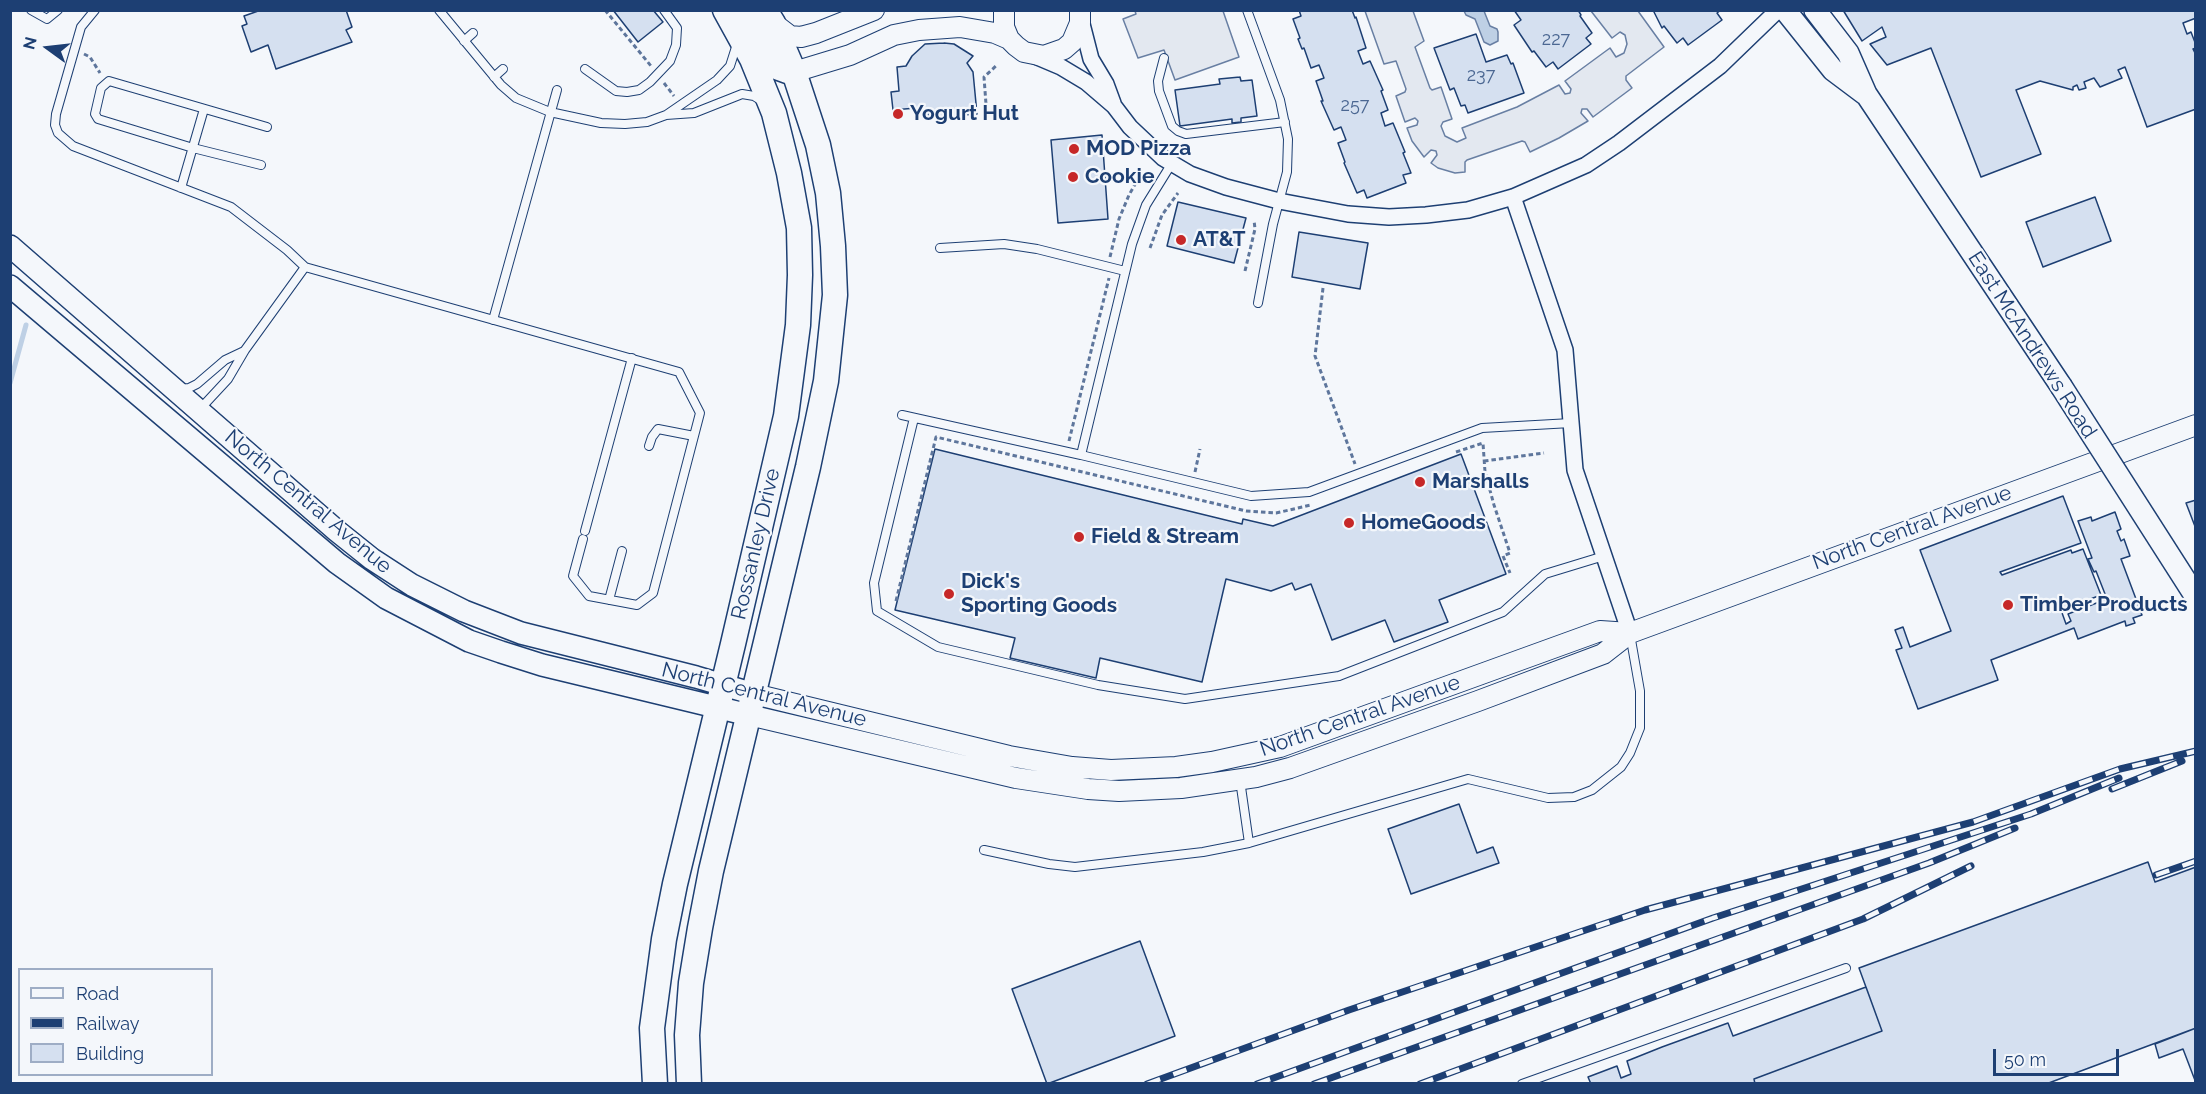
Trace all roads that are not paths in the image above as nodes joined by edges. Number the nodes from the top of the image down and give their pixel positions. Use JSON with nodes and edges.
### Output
{"nodes":[{"id":1,"x":31,"y":10,"type":"edge"},
{"id":2,"x":58,"y":10,"type":"edge"},
{"id":3,"x":95,"y":10,"type":"edge"},
{"id":4,"x":439,"y":10,"type":"edge"},
{"id":5,"x":664,"y":10,"type":"edge"},
{"id":6,"x":725,"y":10,"type":"edge"},
{"id":7,"x":746,"y":10,"type":"edge"},
{"id":8,"x":874,"y":10,"type":"edge"},
{"id":9,"x":1004,"y":10,"type":"edge"},
{"id":10,"x":1248,"y":10,"type":"edge"},
{"id":11,"x":1778,"y":10,"type":"edge"},
{"id":12,"x":1785,"y":10,"type":"edge"},
{"id":13,"x":1815,"y":10,"type":"edge"},
{"id":14,"x":1080,"y":12,"type":"edge"},
{"id":15,"x":769,"y":17,"type":"edge"},
{"id":16,"x":473,"y":33,"type":"dead end"},
{"id":17,"x":740,"y":37,"type":"junction"},
{"id":18,"x":1009,"y":39,"type":"junction"},
{"id":19,"x":464,"y":41,"type":"junction"},
{"id":20,"x":1034,"y":55,"type":"junction"},
{"id":21,"x":1164,"y":58,"type":"dead end"},
{"id":22,"x":503,"y":69,"type":"dead end"},
{"id":23,"x":585,"y":69,"type":"dead end"},
{"id":24,"x":794,"y":72,"type":"junction"},
{"id":25,"x":494,"y":77,"type":"junction"},
{"id":26,"x":557,"y":90,"type":"dead end"},
{"id":27,"x":1866,"y":94,"type":"junction"},
{"id":28,"x":771,"y":106,"type":"junction"},
{"id":29,"x":1114,"y":106,"type":"junction"},
{"id":30,"x":204,"y":110,"type":"junction"},
{"id":31,"x":549,"y":112,"type":"junction"},
{"id":32,"x":666,"y":115,"type":"junction"},
{"id":33,"x":1285,"y":122,"type":"junction"},
{"id":34,"x":267,"y":127,"type":"dead end"},
{"id":35,"x":193,"y":148,"type":"junction"},
{"id":36,"x":1172,"y":163,"type":"junction"},
{"id":37,"x":261,"y":165,"type":"dead end"},
{"id":38,"x":181,"y":188,"type":"junction"},
{"id":39,"x":1513,"y":197,"type":"junction"},
{"id":40,"x":1279,"y":201,"type":"junction"},
{"id":41,"x":10,"y":246,"type":"edge"},
{"id":42,"x":940,"y":248,"type":"dead end"},
{"id":43,"x":305,"y":267,"type":"junction"},
{"id":44,"x":1125,"y":271,"type":"junction"},
{"id":45,"x":10,"y":286,"type":"edge"},
{"id":46,"x":1258,"y":303,"type":"dead end"},
{"id":47,"x":493,"y":320,"type":"junction"},
{"id":48,"x":69,"y":336,"type":"junction"},
{"id":49,"x":245,"y":350,"type":"junction"},
{"id":50,"x":632,"y":358,"type":"junction"},
{"id":51,"x":172,"y":387,"type":"junction"},
{"id":52,"x":199,"y":410,"type":"junction"},
{"id":53,"x":902,"y":415,"type":"dead end"},
{"id":54,"x":914,"y":418,"type":"junction"},
{"id":55,"x":1571,"y":423,"type":"junction"},
{"id":56,"x":2196,"y":424,"type":"edge"},
{"id":57,"x":694,"y":436,"type":"junction"},
{"id":58,"x":650,"y":446,"type":"dead end"},
{"id":59,"x":1081,"y":454,"type":"junction"},
{"id":60,"x":622,"y":551,"type":"dead end"},
{"id":61,"x":1604,"y":556,"type":"junction"},
{"id":62,"x":2196,"y":597,"type":"edge"},
{"id":63,"x":609,"y":600,"type":"junction"},
{"id":64,"x":1630,"y":633,"type":"junction"},
{"id":65,"x":720,"y":696,"type":"junction"},
{"id":66,"x":752,"y":705,"type":"junction"},
{"id":67,"x":1240,"y":779,"type":"junction"},
{"id":68,"x":1249,"y":843,"type":"junction"},
{"id":69,"x":984,"y":850,"type":"dead end"},
{"id":70,"x":1846,"y":968,"type":"dead end"},
{"id":71,"x":655,"y":1083,"type":"edge"},
{"id":72,"x":689,"y":1083,"type":"edge"},
{"id":73,"x":1522,"y":1083,"type":"edge"}],
"edges":[{"from":1,"to":2,"type":"lane"},
{"from":3,"to":38,"type":"lane"},
{"from":4,"to":19,"type":"lane"},
{"from":5,"to":23,"type":"lane"},
{"from":6,"to":17,"type":"main road","name":"Rossanley Drive"},
{"from":7,"to":24,"type":"main road"},
{"from":8,"to":15,"type":"street"},
{"from":9,"to":18,"type":"street"},
{"from":10,"to":33,"type":"lane"},
{"from":11,"to":39,"type":"street"},
{"from":12,"to":27,"type":"main road"},
{"from":13,"to":27,"type":"main road"},
{"from":14,"to":20,"type":"street"},
{"from":14,"to":29,"type":"street"},
{"from":15,"to":24,"type":"main road","name":"Rossanley Drive"},
{"from":16,"to":19,"type":"lane"},
{"from":17,"to":28,"type":"main road","name":"Rossanley Drive"},
{"from":17,"to":32,"type":"lane"},
{"from":18,"to":20,"type":"street"},
{"from":18,"to":24,"type":"street"},
{"from":19,"to":25,"type":"lane"},
{"from":20,"to":29,"type":"street"},
{"from":21,"to":33,"type":"lane"},
{"from":22,"to":25,"type":"lane"},
{"from":24,"to":66,"type":"main road","name":"Rossanley Drive"},
{"from":25,"to":31,"type":"lane"},
{"from":26,"to":31,"type":"lane"},
{"from":27,"to":62,"type":"main road","name":"East McAndrews Road","bridge":true},
{"from":28,"to":32,"type":"lane"},
{"from":28,"to":65,"type":"main road","name":"Rossanley Drive"},
{"from":29,"to":36,"type":"street"},
{"from":30,"to":34,"type":"lane"},
{"from":30,"to":35,"type":"lane"},
{"from":30,"to":35,"type":"lane"},
{"from":31,"to":32,"type":"lane"},
{"from":31,"to":47,"type":"lane"},
{"from":33,"to":40,"type":"lane"},
{"from":35,"to":37,"type":"lane"},
{"from":35,"to":38,"type":"lane"},
{"from":36,"to":40,"type":"street"},
{"from":36,"to":44,"type":"lane"},
{"from":38,"to":43,"type":"lane"},
{"from":39,"to":40,"type":"street"},
{"from":39,"to":55,"type":"street"},
{"from":40,"to":46,"type":"lane"},
{"from":41,"to":51,"type":"main road","name":"North Central Avenue"},
{"from":42,"to":44,"type":"lane"},
{"from":43,"to":47,"type":"lane"},
{"from":43,"to":49,"type":"lane"},
{"from":44,"to":59,"type":"lane"},
{"from":45,"to":48,"type":"main road","name":"North Central Avenue"},
{"from":47,"to":50,"type":"lane"},
{"from":48,"to":52,"type":"main road"},
{"from":48,"to":65,"type":"main road","name":"North Central Avenue"},
{"from":49,"to":51,"type":"lane"},
{"from":49,"to":52,"type":"lane"},
{"from":50,"to":57,"type":"lane"},
{"from":50,"to":63,"type":"lane"},
{"from":51,"to":52,"type":"main road","name":"North Central Avenue"},
{"from":52,"to":65,"type":"main road","name":"North Central Avenue"},
{"from":53,"to":54,"type":"lane"},
{"from":54,"to":59,"type":"lane"},
{"from":54,"to":61,"type":"lane"},
{"from":55,"to":59,"type":"lane"},
{"from":55,"to":61,"type":"street"},
{"from":56,"to":64,"type":"street","name":"North Central Avenue"},
{"from":57,"to":58,"type":"lane"},
{"from":57,"to":63,"type":"lane"},
{"from":60,"to":63,"type":"lane"},
{"from":61,"to":64,"type":"street"},
{"from":64,"to":66,"type":"street","name":"North Central Avenue"},
{"from":64,"to":67,"type":"street","name":"North Central Avenue"},
{"from":64,"to":68,"type":"lane"},
{"from":65,"to":66,"type":"main road","name":"North Central Avenue"},
{"from":65,"to":71,"type":"main road","name":"Rossanley Drive"},
{"from":66,"to":67,"type":"street","name":"North Central Avenue"},
{"from":66,"to":72,"type":"main road","name":"Rossanley Drive"},
{"from":67,"to":68,"type":"lane"},
{"from":68,"to":69,"type":"lane"},
{"from":70,"to":73,"type":"lane"}]}
